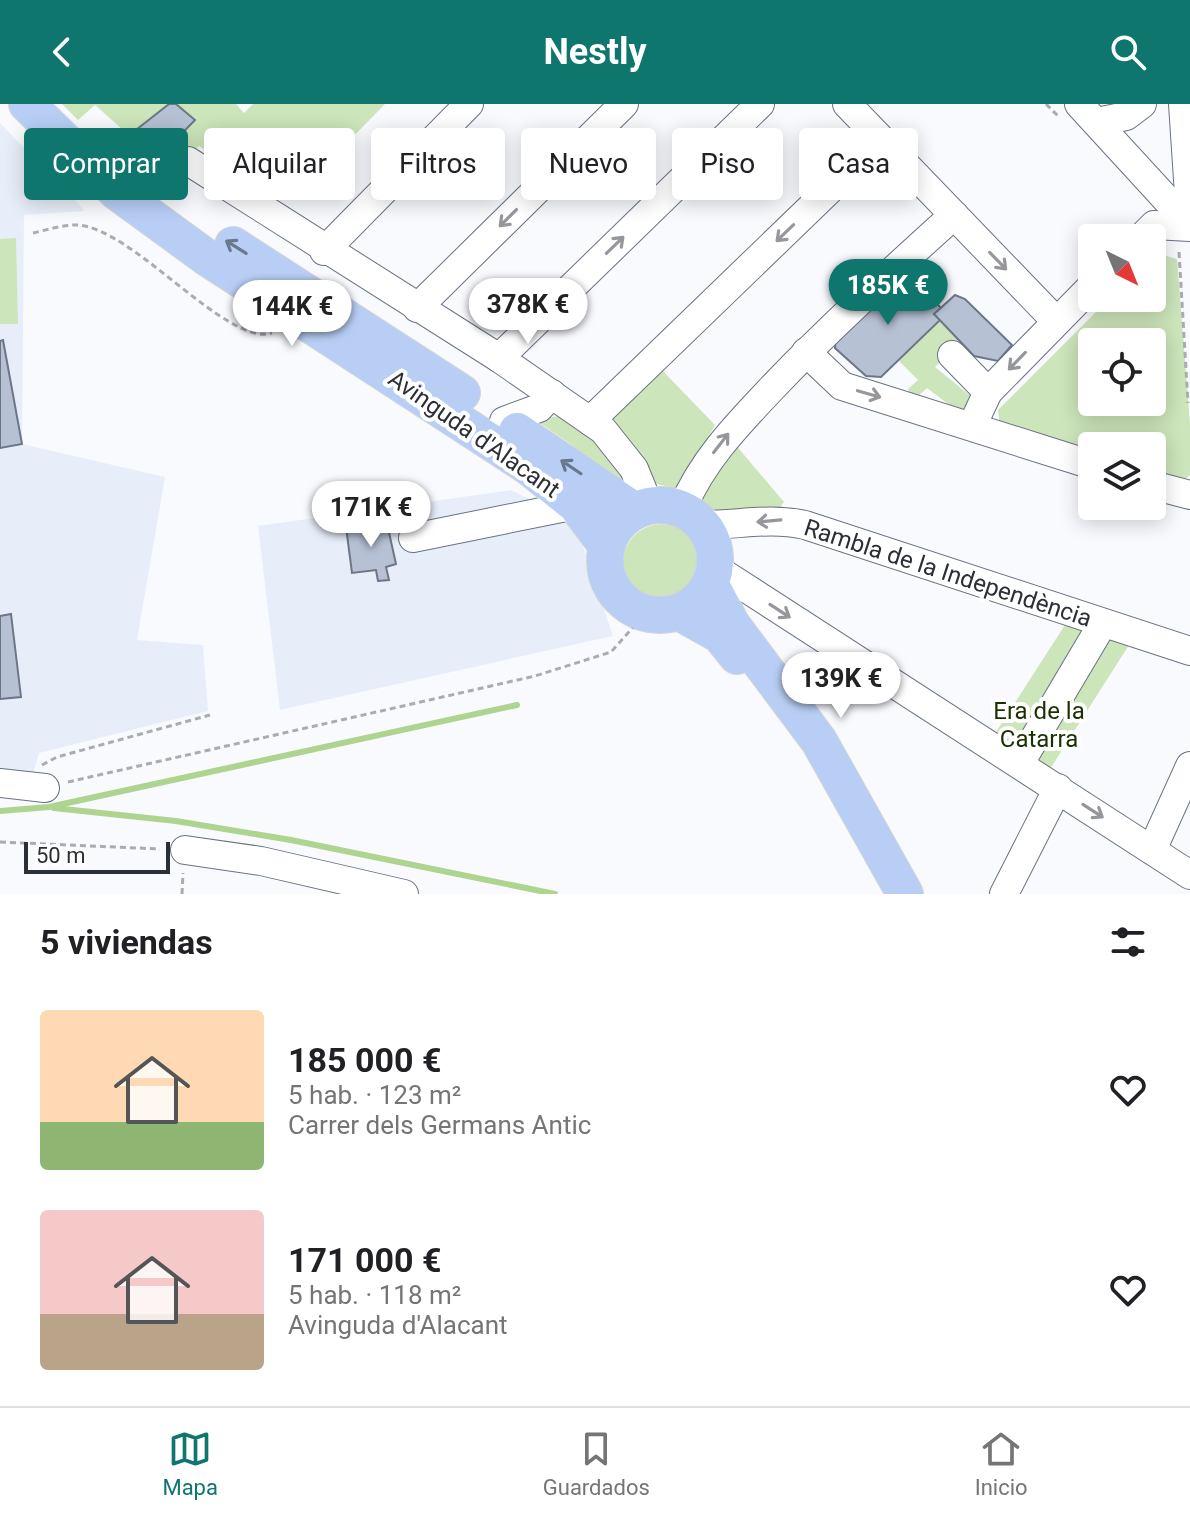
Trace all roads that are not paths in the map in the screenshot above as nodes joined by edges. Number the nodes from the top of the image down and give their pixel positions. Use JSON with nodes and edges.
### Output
{"nodes":[{"id":1,"x":27,"y":104,"type":"edge"},
{"id":2,"x":62,"y":104,"type":"edge"},
{"id":3,"x":469,"y":104,"type":"edge"},
{"id":4,"x":624,"y":104,"type":"edge"},
{"id":5,"x":760,"y":104,"type":"edge"},
{"id":6,"x":847,"y":104,"type":"edge"},
{"id":7,"x":1142,"y":104,"type":"edge"},
{"id":8,"x":1183,"y":104,"type":"edge"},
{"id":9,"x":1088,"y":113,"type":"edge"},
{"id":10,"x":870,"y":128,"type":"edge"},
{"id":11,"x":188,"y":161,"type":"dead end"},
{"id":12,"x":918,"y":178,"type":"edge"},
{"id":13,"x":819,"y":200,"type":"edge"},
{"id":14,"x":1190,"y":210,"type":"edge"},
{"id":15,"x":954,"y":215,"type":"junction"},
{"id":16,"x":1166,"y":225,"type":"edge"},
{"id":17,"x":1190,"y":226,"type":"edge"},
{"id":18,"x":324,"y":251,"type":"junction"},
{"id":19,"x":1078,"y":300,"type":"edge"},
{"id":20,"x":417,"y":308,"type":"junction"},
{"id":21,"x":1056,"y":321,"type":"junction"},
{"id":22,"x":806,"y":352,"type":"junction"},
{"id":23,"x":952,"y":355,"type":"dead end"},
{"id":24,"x":499,"y":358,"type":"junction"},
{"id":25,"x":988,"y":392,"type":"junction"},
{"id":26,"x":552,"y":394,"type":"junction"},
{"id":27,"x":504,"y":421,"type":"junction"},
{"id":28,"x":590,"y":421,"type":"junction"},
{"id":29,"x":972,"y":426,"type":"junction"},
{"id":30,"x":1078,"y":460,"type":"edge"},
{"id":31,"x":1166,"y":489,"type":"edge"},
{"id":32,"x":1190,"y":495,"type":"edge"},
{"id":33,"x":576,"y":505,"type":"junction"},
{"id":34,"x":639,"y":510,"type":"junction"},
{"id":35,"x":692,"y":517,"type":"junction"},
{"id":36,"x":413,"y":538,"type":"dead end"},
{"id":37,"x":607,"y":546,"type":"junction"},
{"id":38,"x":712,"y":576,"type":"junction"},
{"id":39,"x":662,"y":613,"type":"junction"},
{"id":40,"x":1103,"y":623,"type":"junction"},
{"id":41,"x":1190,"y":651,"type":"edge"},
{"id":42,"x":1020,"y":763,"type":"junction"},
{"id":43,"x":1190,"y":766,"type":"edge"},
{"id":44,"x":0,"y":783,"type":"edge"},
{"id":45,"x":40,"y":787,"type":"road end"},
{"id":46,"x":1058,"y":788,"type":"junction"},
{"id":47,"x":185,"y":850,"type":"road end"},
{"id":48,"x":1152,"y":850,"type":"junction"},
{"id":49,"x":1186,"y":881,"type":"edge"},
{"id":50,"x":320,"y":884,"type":"edge"},
{"id":51,"x":404,"y":894,"type":"edge"},
{"id":52,"x":887,"y":894,"type":"edge"},
{"id":53,"x":905,"y":894,"type":"edge"},
{"id":54,"x":1004,"y":894,"type":"edge"}],
"edges":[{"from":1,"to":33,"type":"main road","name":"Avinguda d'Alacant"},
{"from":27,"to":2,"type":"main road","name":"Avinguda d'Alacant","one_way":true},
{"from":3,"to":18,"type":"street"},
{"from":4,"to":20,"type":"street","one_way":true},
{"from":24,"to":5,"type":"street","one_way":true},
{"from":6,"to":10,"type":"street"},
{"from":7,"to":9,"type":"street"},
{"from":8,"to":14,"type":"street"},
{"from":9,"to":17,"type":"street"},
{"from":11,"to":18,"type":"street"},
{"from":12,"to":15,"type":"street"},
{"from":13,"to":28,"type":"street","one_way":true},
{"from":15,"to":21,"type":"street","one_way":true},
{"from":15,"to":22,"type":"street"},
{"from":16,"to":17,"type":"street"},
{"from":18,"to":20,"type":"street"},
{"from":19,"to":21,"type":"street"},
{"from":20,"to":24,"type":"street"},
{"from":21,"to":25,"type":"street","one_way":true},
{"from":22,"to":29,"type":"street","one_way":true},
{"from":35,"to":22,"type":"street","one_way":true},
{"from":23,"to":25,"type":"street"},
{"from":24,"to":26,"type":"street"},
{"from":25,"to":29,"type":"street"},
{"from":26,"to":27,"type":"street"},
{"from":26,"to":28,"type":"street"},
{"from":34,"to":27,"type":"main road","name":"Avinguda d'Alacant","one_way":true},
{"from":28,"to":34,"type":"street"},
{"from":29,"to":30,"type":"street"},
{"from":31,"to":32,"type":"street"},
{"from":33,"to":36,"type":"street"},
{"from":33,"to":37,"type":"main road","name":"Avinguda d'Alacant"},
{"from":34,"to":35,"type":"main road"},
{"from":34,"to":37,"type":"main road"},
{"from":35,"to":38,"type":"main road"},
{"from":40,"to":35,"type":"street","name":"Rambla de la Independència","one_way":true},
{"from":37,"to":39,"type":"main road"},
{"from":38,"to":39,"type":"main road"},
{"from":38,"to":42,"type":"street","one_way":true},
{"from":38,"to":53,"type":"main road"},
{"from":39,"to":52,"type":"main road"},
{"from":40,"to":41,"type":"street","name":"Rambla de la Independència"},
{"from":40,"to":42,"type":"street"},
{"from":42,"to":46,"type":"street"},
{"from":43,"to":48,"type":"street"},
{"from":44,"to":45,"type":"street"},
{"from":46,"to":48,"type":"street","one_way":true},
{"from":46,"to":54,"type":"street"},
{"from":47,"to":50,"type":"street"},
{"from":48,"to":49,"type":"street"},
{"from":50,"to":51,"type":"street"}]}
